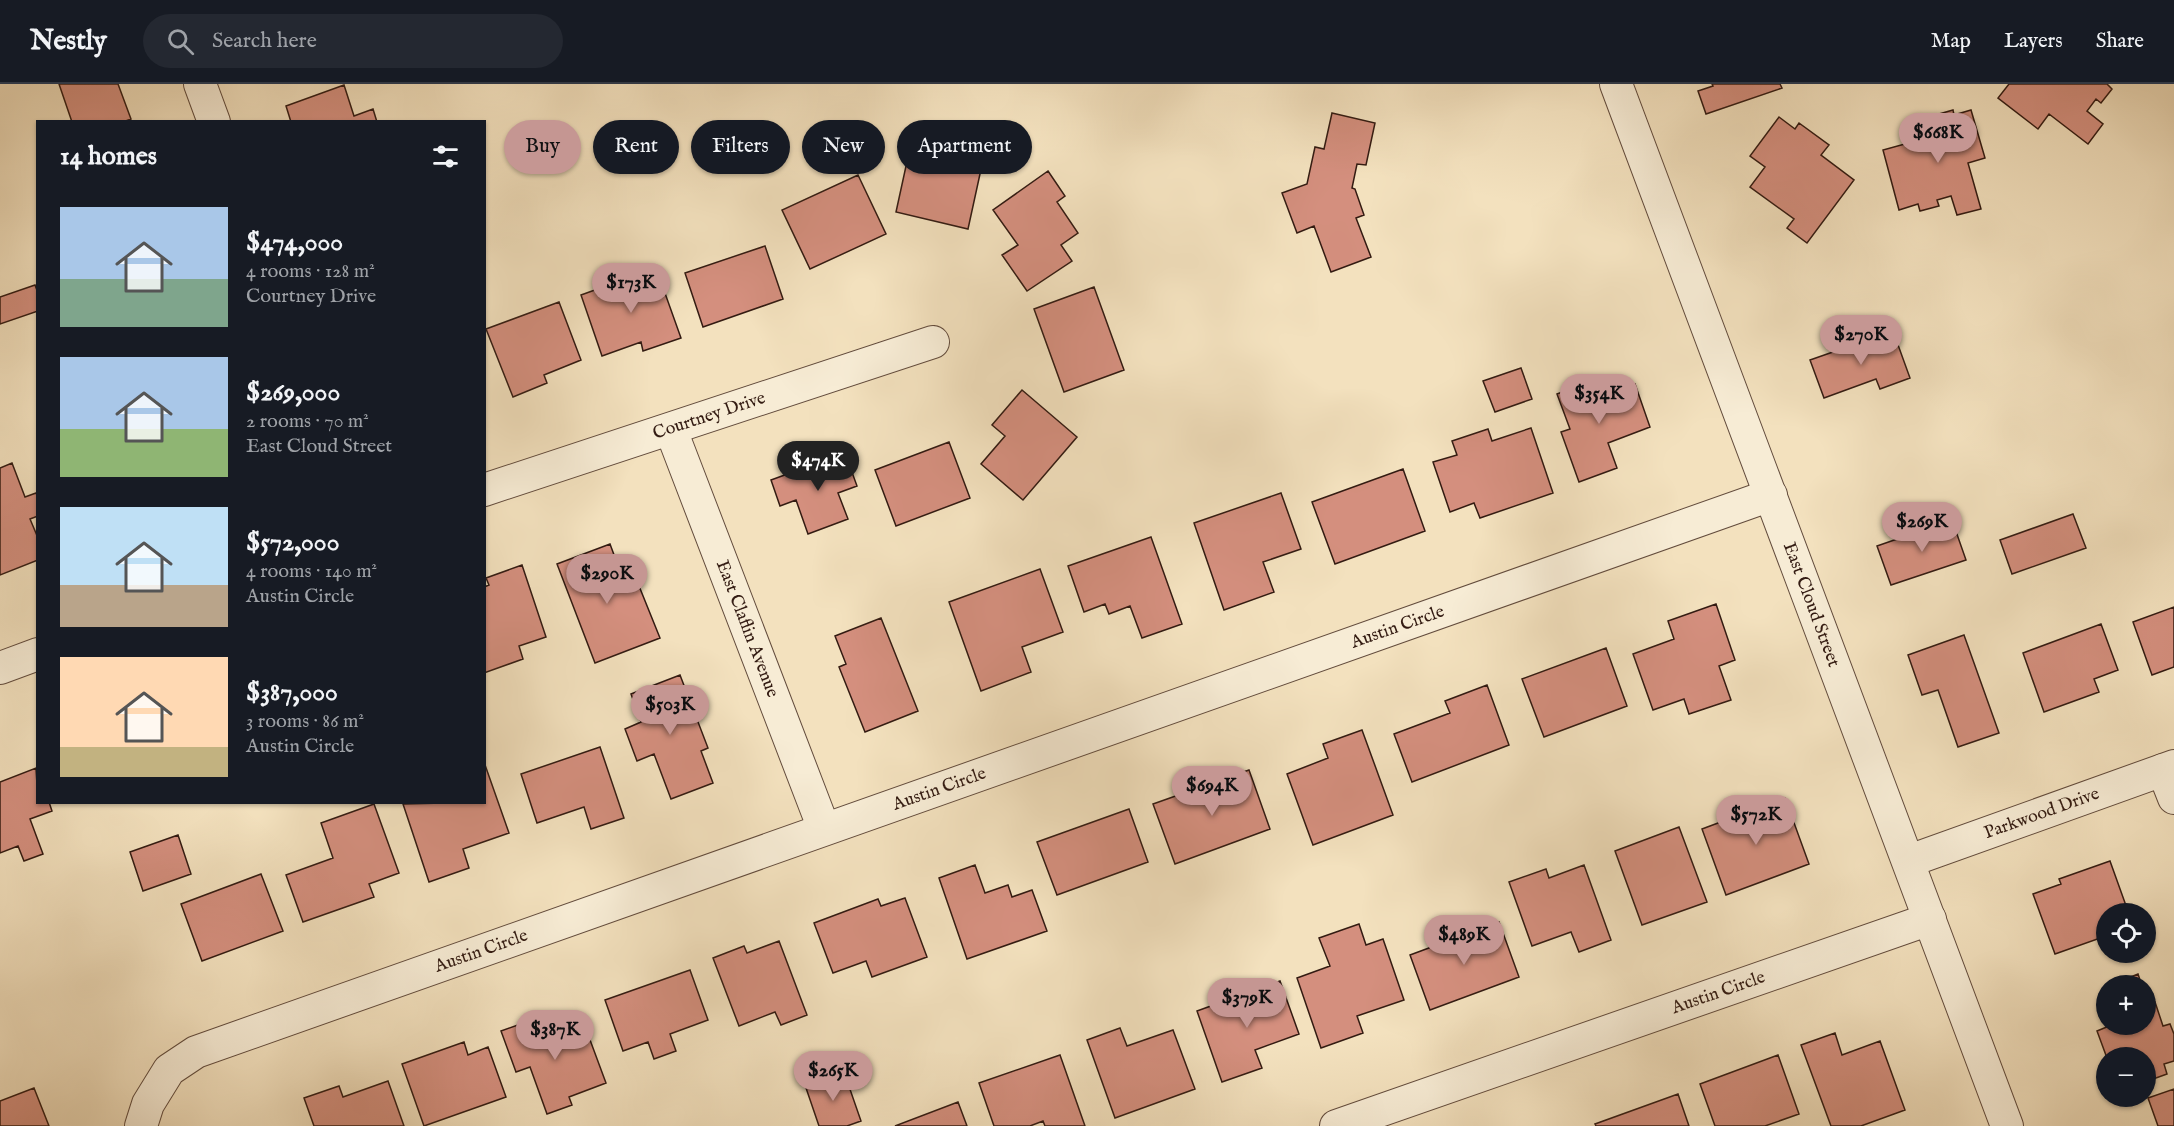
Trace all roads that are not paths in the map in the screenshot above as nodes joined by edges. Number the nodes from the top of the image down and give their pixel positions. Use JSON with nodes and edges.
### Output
{"nodes":[{"id":1,"x":200,"y":84,"type":"edge"},
{"id":2,"x":1616,"y":84,"type":"edge"},
{"id":3,"x":213,"y":120,"type":"edge"},
{"id":4,"x":933,"y":342,"type":"dead end"},
{"id":5,"x":671,"y":430,"type":"junction"},
{"id":6,"x":486,"y":489,"type":"edge"},
{"id":7,"x":1771,"y":495,"type":"junction"},
{"id":8,"x":36,"y":655,"type":"edge"},
{"id":9,"x":0,"y":668,"type":"edge"},
{"id":10,"x":2168,"y":768,"type":"edge"},
{"id":11,"x":2174,"y":798,"type":"edge"},
{"id":12,"x":824,"y":829,"type":"junction"},
{"id":13,"x":1909,"y":861,"type":"junction"},
{"id":14,"x":1930,"y":919,"type":"junction"},
{"id":15,"x":141,"y":1126,"type":"edge"},
{"id":16,"x":1336,"y":1126,"type":"edge"},
{"id":17,"x":2007,"y":1126,"type":"edge"}],
"edges":[{"from":1,"to":3,"type":"street"},
{"from":2,"to":7,"type":"street","name":"East Cloud Street"},
{"from":4,"to":5,"type":"street","name":"Courtney Drive"},
{"from":5,"to":6,"type":"street","name":"Courtney Drive"},
{"from":5,"to":12,"type":"street","name":"East Claflin Avenue"},
{"from":7,"to":12,"type":"street","name":"Austin Circle"},
{"from":7,"to":13,"type":"street","name":"East Cloud Street"},
{"from":8,"to":9,"type":"street"},
{"from":10,"to":11,"type":"street"},
{"from":10,"to":13,"type":"street","name":"Parkwood Drive"},
{"from":12,"to":15,"type":"street","name":"Austin Circle"},
{"from":13,"to":14,"type":"street","name":"East Cloud Street"},
{"from":14,"to":16,"type":"street","name":"Austin Circle"},
{"from":14,"to":17,"type":"street","name":"East Cloud Street"}]}
